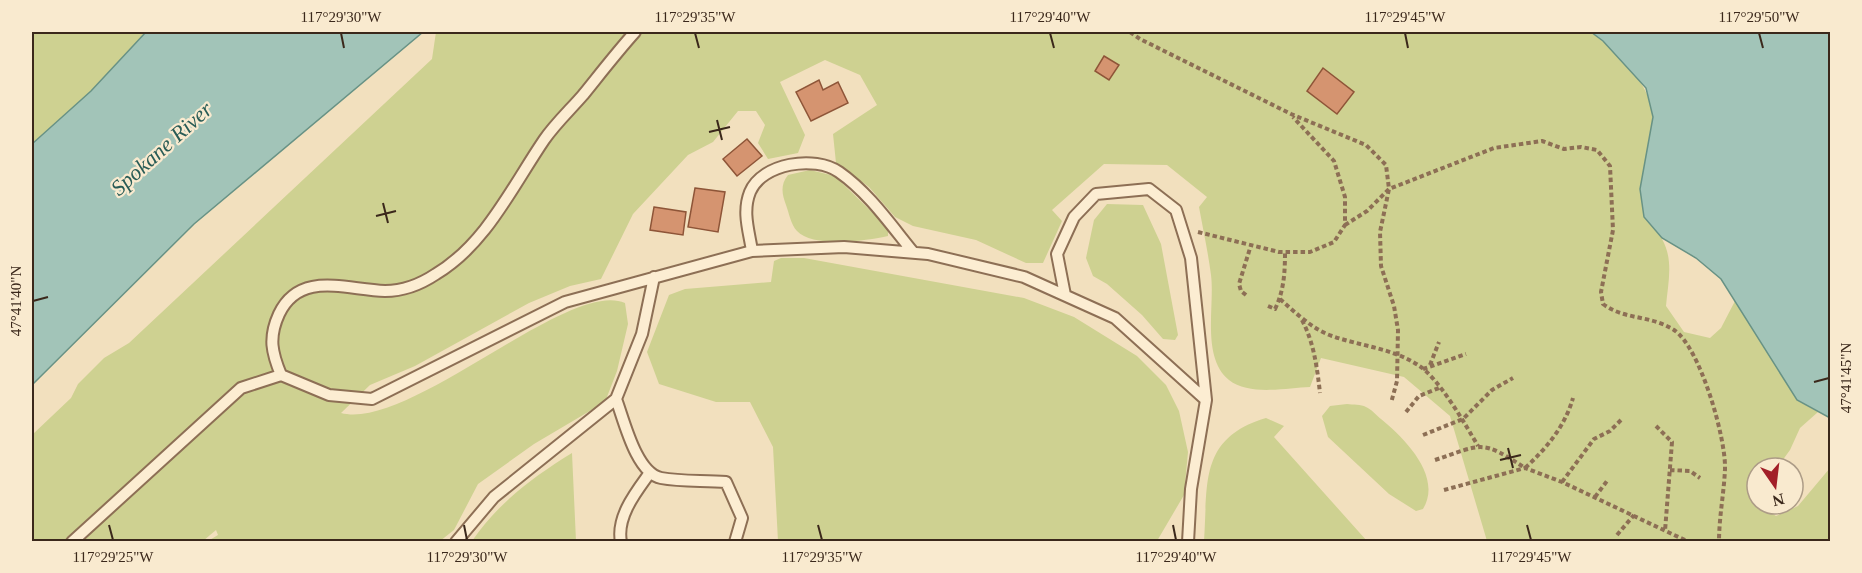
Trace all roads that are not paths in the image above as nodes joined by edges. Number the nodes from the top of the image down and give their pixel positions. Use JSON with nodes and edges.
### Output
{"nodes":[{"id":1,"x":635,"y":32,"type":"edge"},
{"id":2,"x":752,"y":251,"type":"junction"},
{"id":3,"x":913,"y":252,"type":"junction"},
{"id":4,"x":654,"y":277,"type":"junction"},
{"id":5,"x":1065,"y":296,"type":"junction"},
{"id":6,"x":280,"y":375,"type":"junction"},
{"id":7,"x":616,"y":399,"type":"junction"},
{"id":8,"x":1206,"y":400,"type":"junction"},
{"id":9,"x":649,"y":474,"type":"junction"},
{"id":10,"x":72,"y":542,"type":"edge"},
{"id":11,"x":456,"y":542,"type":"edge"},
{"id":12,"x":621,"y":542,"type":"edge"},
{"id":13,"x":735,"y":542,"type":"edge"},
{"id":14,"x":1188,"y":542,"type":"edge"}],
"edges":[{"from":1,"to":6,"type":"lane"},
{"from":2,"to":3,"type":"lane"},
{"from":2,"to":3,"type":"lane"},
{"from":2,"to":4,"type":"lane"},
{"from":3,"to":5,"type":"lane"},
{"from":4,"to":6,"type":"lane"},
{"from":4,"to":7,"type":"lane"},
{"from":5,"to":8,"type":"lane"},
{"from":5,"to":8,"type":"lane"},
{"from":6,"to":10,"type":"lane"},
{"from":7,"to":9,"type":"lane"},
{"from":7,"to":11,"type":"lane"},
{"from":8,"to":14,"type":"lane"},
{"from":9,"to":12,"type":"lane"},
{"from":9,"to":13,"type":"lane"}]}
